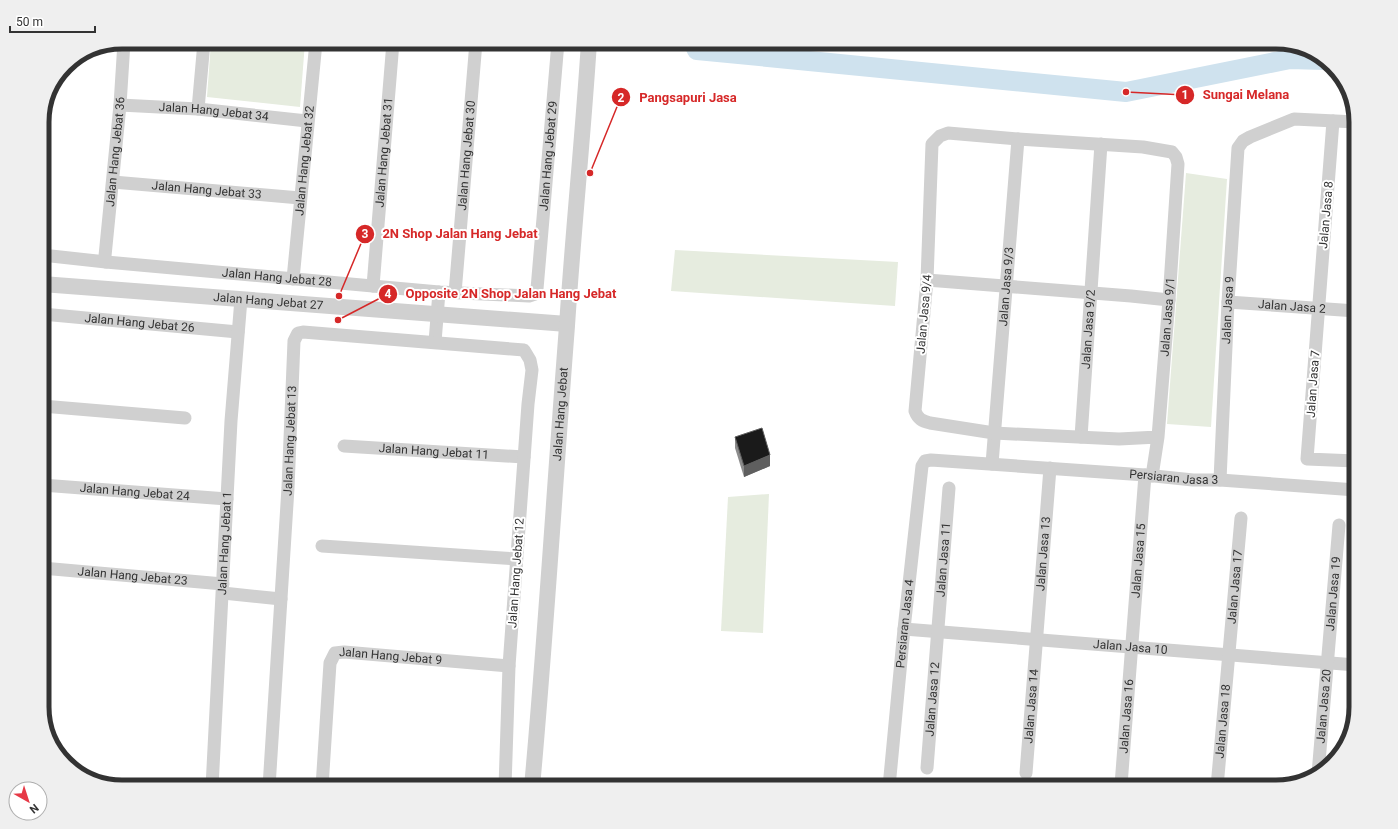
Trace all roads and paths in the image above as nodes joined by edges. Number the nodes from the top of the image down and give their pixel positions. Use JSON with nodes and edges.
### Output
{"nodes":[{"id":1,"x":124,"y":49,"type":"edge"},
{"id":2,"x":203,"y":49,"type":"edge"},
{"id":3,"x":315,"y":49,"type":"edge"},
{"id":4,"x":392,"y":49,"type":"edge"},
{"id":5,"x":475,"y":49,"type":"edge"},
{"id":6,"x":557,"y":49,"type":"edge"},
{"id":7,"x":589,"y":49,"type":"edge"},
{"id":8,"x":120,"y":105,"type":"junction"},
{"id":9,"x":198,"y":109,"type":"junction"},
{"id":10,"x":307,"y":121,"type":"junction"},
{"id":11,"x":1333,"y":121,"type":"junction"},
{"id":12,"x":1349,"y":122,"type":"edge"},
{"id":13,"x":1018,"y":139,"type":"junction"},
{"id":14,"x":1101,"y":144,"type":"junction"},
{"id":15,"x":113,"y":182,"type":"junction"},
{"id":16,"x":300,"y":198,"type":"junction"},
{"id":17,"x":49,"y":256,"type":"edge"},
{"id":18,"x":106,"y":262,"type":"junction"},
{"id":19,"x":293,"y":279,"type":"junction"},
{"id":20,"x":927,"y":280,"type":"junction"},
{"id":21,"x":49,"y":285,"type":"edge"},
{"id":22,"x":373,"y":286,"type":"junction"},
{"id":23,"x":1006,"y":286,"type":"junction"},
{"id":24,"x":439,"y":292,"type":"junction"},
{"id":25,"x":455,"y":293,"type":"junction"},
{"id":26,"x":1091,"y":293,"type":"junction"},
{"id":27,"x":535,"y":294,"type":"joint"},
{"id":28,"x":241,"y":299,"type":"junction"},
{"id":29,"x":1169,"y":300,"type":"junction"},
{"id":30,"x":1228,"y":302,"type":"junction"},
{"id":31,"x":1318,"y":308,"type":"junction"},
{"id":32,"x":1349,"y":310,"type":"edge"},
{"id":33,"x":437,"y":314,"type":"junction"},
{"id":34,"x":49,"y":315,"type":"edge"},
{"id":35,"x":567,"y":324,"type":"junction"},
{"id":36,"x":238,"y":332,"type":"junction"},
{"id":37,"x":434,"y":342,"type":"junction"},
{"id":38,"x":530,"y":360,"type":"joint"},
{"id":39,"x":49,"y":407,"type":"edge"},
{"id":40,"x":185,"y":418,"type":"dead end"},
{"id":41,"x":994,"y":433,"type":"junction"},
{"id":42,"x":1081,"y":437,"type":"junction"},
{"id":43,"x":1158,"y":437,"type":"junction"},
{"id":44,"x":344,"y":446,"type":"dead end"},
{"id":45,"x":524,"y":457,"type":"junction"},
{"id":46,"x":925,"y":461,"type":"joint"},
{"id":47,"x":1349,"y":461,"type":"edge"},
{"id":48,"x":992,"y":464,"type":"junction"},
{"id":49,"x":1050,"y":468,"type":"junction"},
{"id":50,"x":1148,"y":475,"type":"junction"},
{"id":51,"x":1220,"y":480,"type":"junction"},
{"id":52,"x":49,"y":486,"type":"edge"},
{"id":53,"x":950,"y":488,"type":"dead end"},
{"id":54,"x":1349,"y":489,"type":"edge"},
{"id":55,"x":228,"y":499,"type":"junction"},
{"id":56,"x":1241,"y":518,"type":"dead end"},
{"id":57,"x":1339,"y":524,"type":"dead end"},
{"id":58,"x":322,"y":546,"type":"dead end"},
{"id":59,"x":516,"y":558,"type":"junction"},
{"id":60,"x":49,"y":569,"type":"edge"},
{"id":61,"x":223,"y":588,"type":"junction"},
{"id":62,"x":281,"y":598,"type":"junction"},
{"id":63,"x":904,"y":629,"type":"junction"},
{"id":64,"x":938,"y":631,"type":"junction"},
{"id":65,"x":1037,"y":639,"type":"junction"},
{"id":66,"x":1131,"y":647,"type":"junction"},
{"id":67,"x":1229,"y":655,"type":"junction"},
{"id":68,"x":1327,"y":662,"type":"junction"},
{"id":69,"x":1349,"y":664,"type":"edge"},
{"id":70,"x":509,"y":666,"type":"junction"},
{"id":71,"x":1319,"y":766,"type":"edge"},
{"id":72,"x":927,"y":768,"type":"dead end"},
{"id":73,"x":1026,"y":773,"type":"dead end"},
{"id":74,"x":212,"y":780,"type":"edge"},
{"id":75,"x":269,"y":780,"type":"edge"},
{"id":76,"x":322,"y":780,"type":"edge"},
{"id":77,"x":505,"y":780,"type":"edge"},
{"id":78,"x":533,"y":780,"type":"edge"},
{"id":79,"x":890,"y":780,"type":"edge"},
{"id":80,"x":1121,"y":780,"type":"edge"},
{"id":81,"x":1218,"y":780,"type":"edge"}],
"edges":[{"from":1,"to":8,"type":"street","name":"Jalan Hang Jebat 36"},
{"from":2,"to":9,"type":"street"},
{"from":3,"to":10,"type":"street","name":"Jalan Hang Jebat 32"},
{"from":4,"to":22,"type":"street","name":"Jalan Hang Jebat 31"},
{"from":5,"to":25,"type":"street","name":"Jalan Hang Jebat 30"},
{"from":6,"to":27,"type":"street","name":"Jalan Hang Jebat 29"},
{"from":7,"to":35,"type":"street","name":"Jalan Hang Jebat"},
{"from":8,"to":9,"type":"street","name":"Jalan Hang Jebat 34"},
{"from":8,"to":15,"type":"street","name":"Jalan Hang Jebat 36"},
{"from":9,"to":10,"type":"street","name":"Jalan Hang Jebat 34"},
{"from":10,"to":16,"type":"street","name":"Jalan Hang Jebat 32"},
{"from":11,"to":12,"type":"street"},
{"from":11,"to":30,"type":"street","name":"Jalan Jasa 9"},
{"from":11,"to":31,"type":"street","name":"Jalan Jasa 8"},
{"from":13,"to":14,"type":"street"},
{"from":13,"to":20,"type":"street","name":"Jalan Jasa 9/4"},
{"from":13,"to":23,"type":"street","name":"Jalan Jasa 9/3"},
{"from":14,"to":26,"type":"street","name":"Jalan Jasa 9/2"},
{"from":14,"to":29,"type":"street","name":"Jalan Jasa 9/1"},
{"from":15,"to":16,"type":"street","name":"Jalan Hang Jebat 33"},
{"from":15,"to":18,"type":"street","name":"Jalan Hang Jebat 36"},
{"from":16,"to":19,"type":"street","name":"Jalan Hang Jebat 32"},
{"from":17,"to":18,"type":"street","name":"Jalan Hang Jebat 28"},
{"from":18,"to":19,"type":"street","name":"Jalan Hang Jebat 28"},
{"from":19,"to":22,"type":"street","name":"Jalan Hang Jebat 28"},
{"from":20,"to":23,"type":"street"},
{"from":20,"to":41,"type":"street","name":"Jalan Jasa 9/4"},
{"from":21,"to":28,"type":"street","name":"Jalan Hang Jebat 27"},
{"from":22,"to":24,"type":"street","name":"Jalan Hang Jebat 28"},
{"from":23,"to":26,"type":"street"},
{"from":23,"to":41,"type":"street","name":"Jalan Jasa 9/3"},
{"from":24,"to":25,"type":"street","name":"Jalan Hang Jebat 28"},
{"from":24,"to":33,"type":"street"},
{"from":25,"to":27,"type":"street","name":"Jalan Hang Jebat 28"},
{"from":26,"to":29,"type":"street"},
{"from":26,"to":42,"type":"street","name":"Jalan Jasa 9/2"},
{"from":28,"to":33,"type":"street","name":"Jalan Hang Jebat 27"},
{"from":28,"to":36,"type":"street","name":"Jalan Hang Jebat 1"},
{"from":29,"to":43,"type":"street","name":"Jalan Jasa 9/1"},
{"from":30,"to":31,"type":"street","name":"Jalan Jasa 2"},
{"from":30,"to":51,"type":"street","name":"Jalan Jasa 9"},
{"from":31,"to":32,"type":"street","name":"Jalan Jasa 2"},
{"from":31,"to":47,"type":"street","name":"Jalan Jasa 7"},
{"from":33,"to":35,"type":"street","name":"Jalan Hang Jebat 27"},
{"from":33,"to":37,"type":"street"},
{"from":34,"to":36,"type":"street","name":"Jalan Hang Jebat 26"},
{"from":35,"to":78,"type":"street","name":"Jalan Hang Jebat"},
{"from":36,"to":55,"type":"street","name":"Jalan Hang Jebat 1"},
{"from":37,"to":38,"type":"street","name":"Jalan Hang Jebat 13"},
{"from":37,"to":62,"type":"street","name":"Jalan Hang Jebat 13"},
{"from":38,"to":45,"type":"street","name":"Jalan Hang Jebat 12"},
{"from":39,"to":40,"type":"street"},
{"from":41,"to":42,"type":"street"},
{"from":41,"to":48,"type":"street"},
{"from":42,"to":43,"type":"street"},
{"from":43,"to":50,"type":"street","name":"Jalan Jasa 9/1"},
{"from":44,"to":45,"type":"street","name":"Jalan Hang Jebat 11"},
{"from":45,"to":59,"type":"street","name":"Jalan Hang Jebat 12"},
{"from":46,"to":48,"type":"street","name":"Persiaran Jasa 3"},
{"from":46,"to":63,"type":"street","name":"Persiaran Jasa 4"},
{"from":48,"to":49,"type":"street","name":"Persiaran Jasa 3"},
{"from":49,"to":50,"type":"street","name":"Persiaran Jasa 3"},
{"from":49,"to":65,"type":"street","name":"Jalan Jasa 13"},
{"from":50,"to":51,"type":"street","name":"Persiaran Jasa 3"},
{"from":50,"to":66,"type":"street","name":"Jalan Jasa 15"},
{"from":51,"to":54,"type":"street","name":"Persiaran Jasa 3"},
{"from":52,"to":55,"type":"street","name":"Jalan Hang Jebat 24"},
{"from":53,"to":64,"type":"street","name":"Jalan Jasa 11"},
{"from":55,"to":61,"type":"street","name":"Jalan Hang Jebat 1"},
{"from":56,"to":67,"type":"street","name":"Jalan Jasa 17"},
{"from":57,"to":68,"type":"street","name":"Jalan Jasa 19"},
{"from":58,"to":59,"type":"street"},
{"from":59,"to":70,"type":"street","name":"Jalan Hang Jebat 12"},
{"from":60,"to":61,"type":"street","name":"Jalan Hang Jebat 23"},
{"from":61,"to":62,"type":"street","name":"Jalan Hang Jebat 23"},
{"from":61,"to":74,"type":"street","name":"Jalan Hang Jebat 1"},
{"from":62,"to":75,"type":"street","name":"Jalan Hang Jebat 13"},
{"from":63,"to":64,"type":"street","name":"Jalan Jasa 10"},
{"from":63,"to":79,"type":"street","name":"Persiaran Jasa 4"},
{"from":64,"to":65,"type":"street","name":"Jalan Jasa 10"},
{"from":64,"to":72,"type":"street","name":"Jalan Jasa 12"},
{"from":65,"to":66,"type":"street","name":"Jalan Jasa 10"},
{"from":65,"to":73,"type":"street","name":"Jalan Jasa 14"},
{"from":66,"to":67,"type":"street","name":"Jalan Jasa 10"},
{"from":66,"to":80,"type":"street","name":"Jalan Jasa 16"},
{"from":67,"to":68,"type":"street","name":"Jalan Jasa 10"},
{"from":67,"to":81,"type":"street","name":"Jalan Jasa 18"},
{"from":68,"to":69,"type":"street","name":"Jalan Jasa 10"},
{"from":68,"to":71,"type":"street","name":"Jalan Jasa 20"},
{"from":70,"to":76,"type":"street","name":"Jalan Hang Jebat 9"},
{"from":70,"to":77,"type":"street","name":"Jalan Hang Jebat 12"}]}
